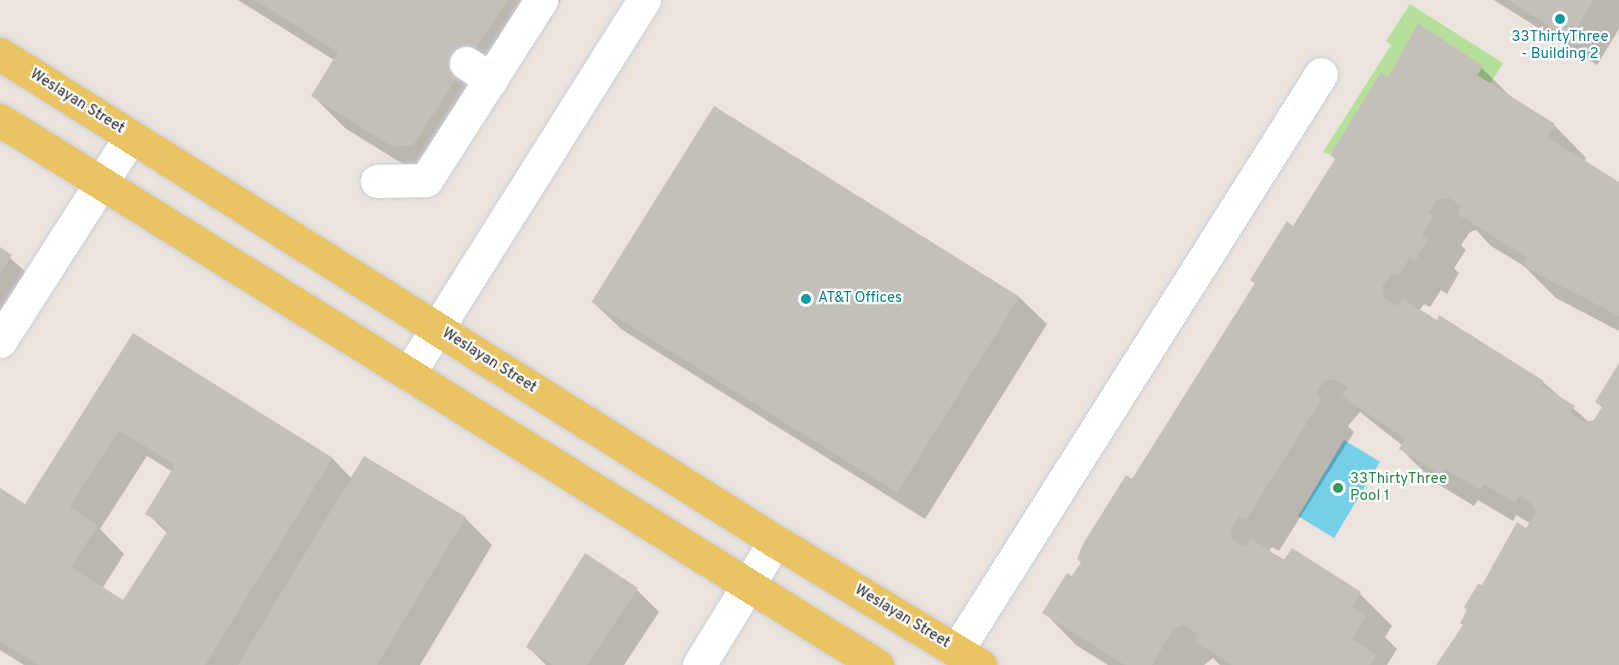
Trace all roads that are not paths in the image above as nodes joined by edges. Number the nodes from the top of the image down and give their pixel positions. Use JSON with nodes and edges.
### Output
{"nodes":[{"id":1,"x":541,"y":0,"type":"edge"},
{"id":2,"x":644,"y":0,"type":"edge"},
{"id":3,"x":0,"y":54,"type":"edge"},
{"id":4,"x":1321,"y":74,"type":"dead end"},
{"id":5,"x":0,"y":120,"type":"edge"},
{"id":6,"x":131,"y":136,"type":"junction"},
{"id":7,"x":377,"y":181,"type":"dead end"},
{"id":8,"x":101,"y":182,"type":"junction"},
{"id":9,"x":437,"y":328,"type":"junction"},
{"id":10,"x":0,"y":341,"type":"edge"},
{"id":11,"x":409,"y":373,"type":"junction"},
{"id":12,"x":776,"y":541,"type":"junction"},
{"id":13,"x":749,"y":585,"type":"junction"},
{"id":14,"x":968,"y":658,"type":"edge"},
{"id":15,"x":699,"y":665,"type":"edge"},
{"id":16,"x":877,"y":665,"type":"edge"}],
"edges":[{"from":1,"to":7,"type":"street"},
{"from":2,"to":9,"type":"street"},
{"from":3,"to":6,"type":"main road","name":"Weslayan Street"},
{"from":4,"to":14,"type":"street"},
{"from":5,"to":8,"type":"main road"},
{"from":6,"to":8,"type":"street"},
{"from":6,"to":9,"type":"main road","name":"Weslayan Street"},
{"from":8,"to":10,"type":"street"},
{"from":8,"to":11,"type":"main road"},
{"from":9,"to":11,"type":"street"},
{"from":9,"to":12,"type":"main road","name":"Weslayan Street"},
{"from":11,"to":13,"type":"main road"},
{"from":12,"to":13,"type":"street"},
{"from":12,"to":14,"type":"main road","name":"Weslayan Street"},
{"from":13,"to":15,"type":"street"},
{"from":13,"to":16,"type":"main road"}]}
